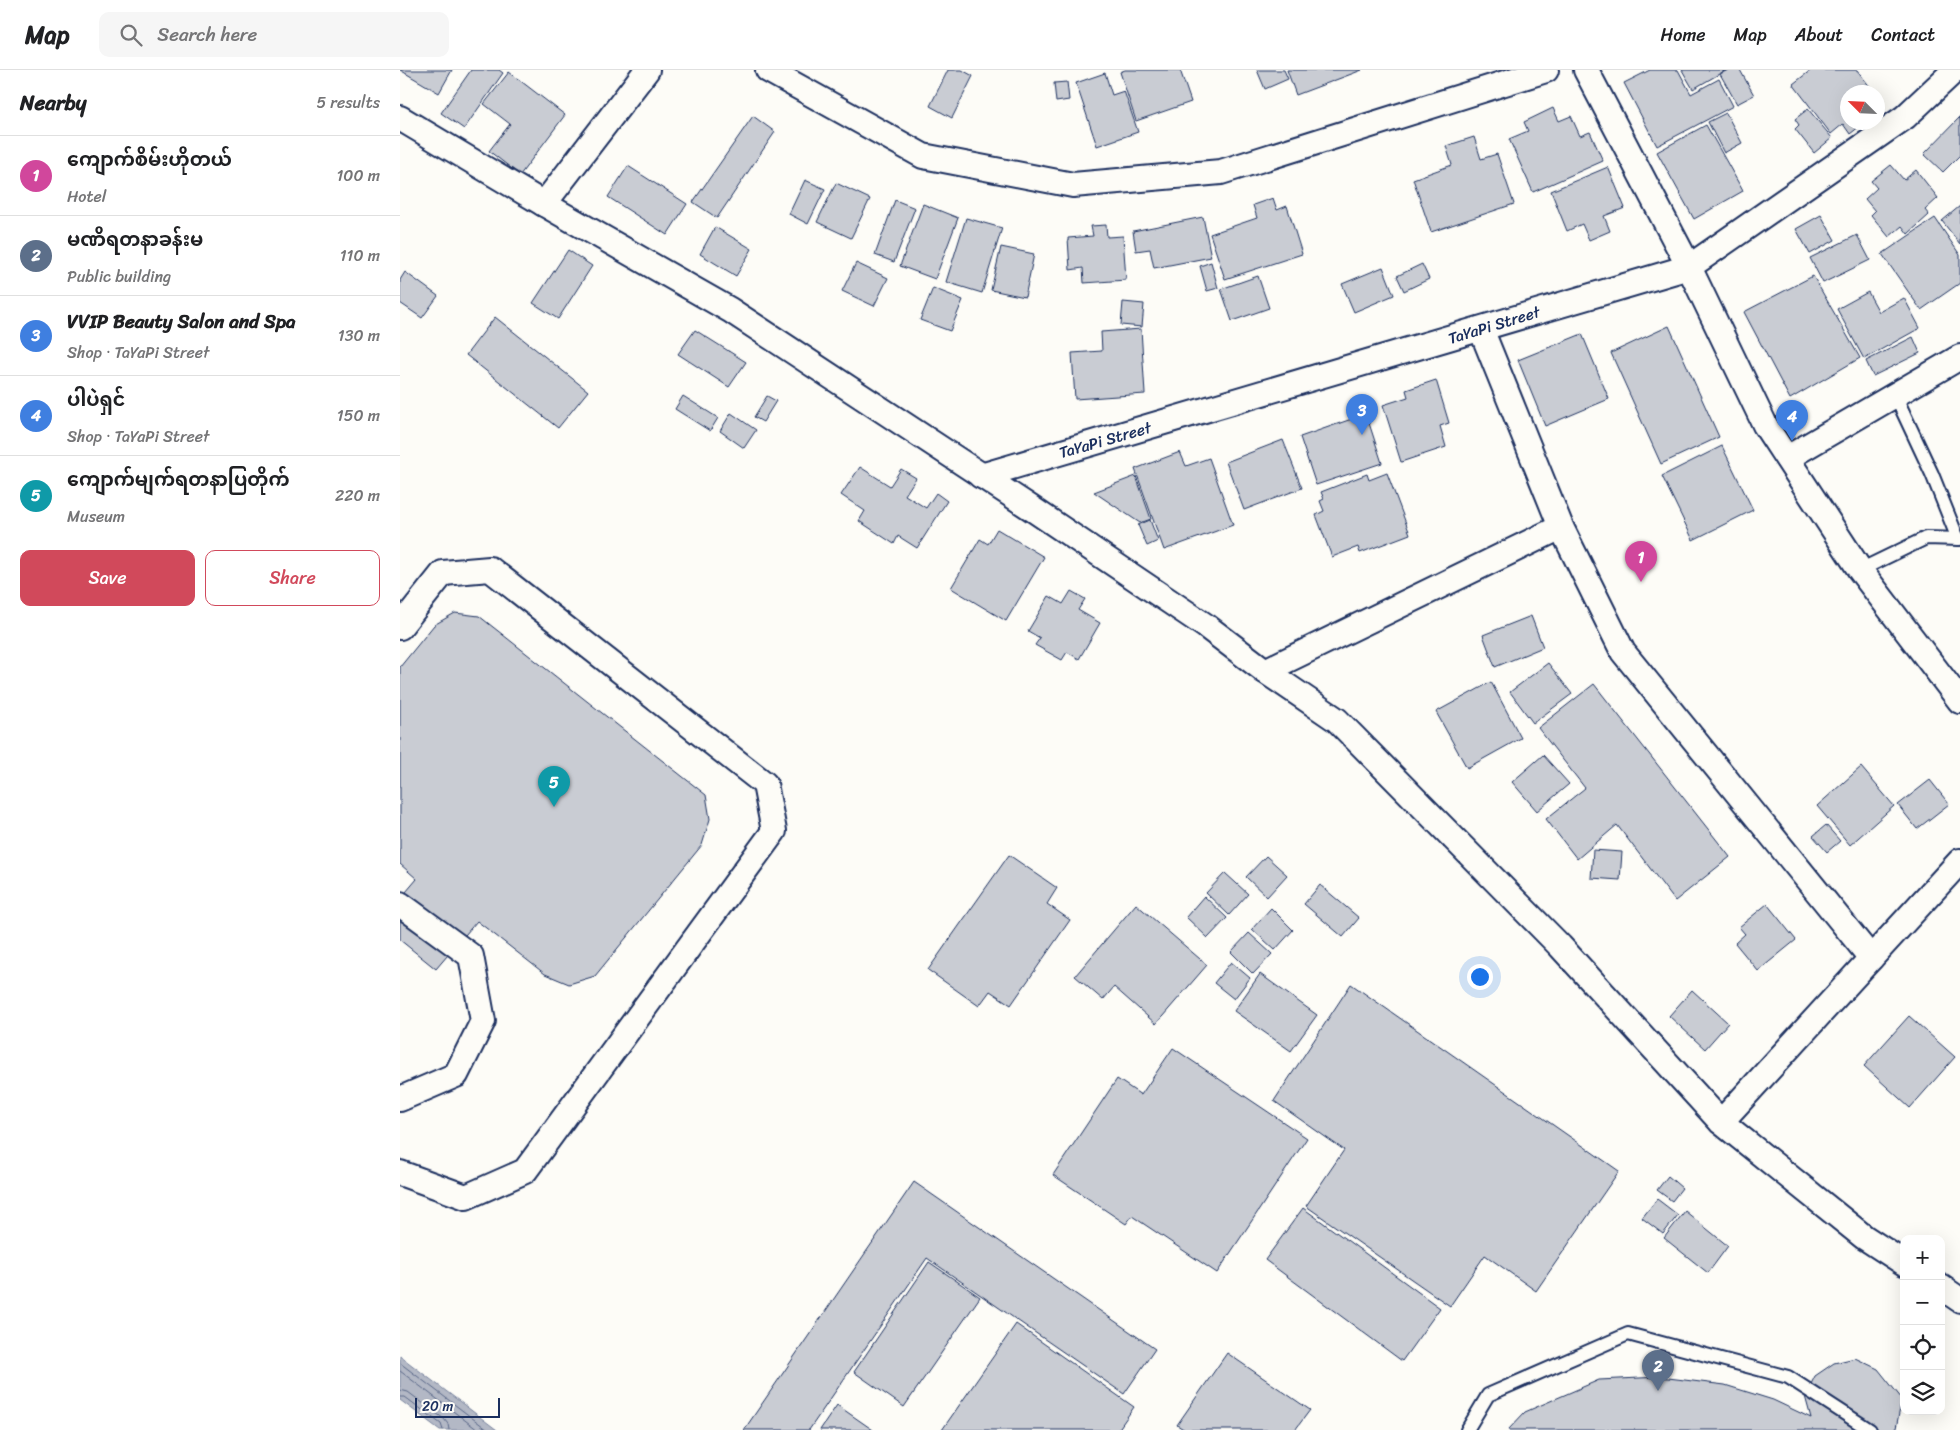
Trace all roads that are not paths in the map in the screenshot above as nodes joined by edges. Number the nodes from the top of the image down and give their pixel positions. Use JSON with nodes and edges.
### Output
{"nodes":[{"id":1,"x":647,"y":70,"type":"edge"},
{"id":2,"x":768,"y":70,"type":"edge"},
{"id":3,"x":1546,"y":70,"type":"edge"},
{"id":4,"x":1586,"y":70,"type":"edge"},
{"id":5,"x":1955,"y":70,"type":"edge"},
{"id":6,"x":400,"y":118,"type":"edge"},
{"id":7,"x":544,"y":204,"type":"junction"},
{"id":8,"x":1689,"y":267,"type":"junction"},
{"id":9,"x":1481,"y":329,"type":"junction"},
{"id":10,"x":1960,"y":357,"type":"edge"},
{"id":11,"x":1895,"y":395,"type":"junction"},
{"id":12,"x":1787,"y":458,"type":"junction"},
{"id":13,"x":981,"y":476,"type":"junction"},
{"id":14,"x":1561,"y":527,"type":"junction"},
{"id":15,"x":1959,"y":539,"type":"edge"},
{"id":16,"x":1860,"y":570,"type":"junction"},
{"id":17,"x":400,"y":627,"type":"edge"},
{"id":18,"x":1265,"y":671,"type":"junction"},
{"id":19,"x":1960,"y":701,"type":"edge"},
{"id":20,"x":1960,"y":861,"type":"edge"},
{"id":21,"x":400,"y":904,"type":"edge"},
{"id":22,"x":1871,"y":958,"type":"junction"},
{"id":23,"x":400,"y":1099,"type":"edge"},
{"id":24,"x":1721,"y":1122,"type":"junction"},
{"id":25,"x":400,"y":1173,"type":"edge"},
{"id":26,"x":1900,"y":1260,"type":"edge"},
{"id":27,"x":1467,"y":1430,"type":"edge"},
{"id":28,"x":1870,"y":1430,"type":"edge"}],
"edges":[{"from":1,"to":7,"type":"street"},
{"from":2,"to":3,"type":"street"},
{"from":4,"to":8,"type":"street"},
{"from":5,"to":8,"type":"street","name":"TaYaPi Street"},
{"from":6,"to":7,"type":"street"},
{"from":7,"to":13,"type":"street"},
{"from":8,"to":9,"type":"street","name":"TaYaPi Street"},
{"from":8,"to":12,"type":"street"},
{"from":9,"to":13,"type":"street","name":"TaYaPi Street"},
{"from":9,"to":14,"type":"street"},
{"from":10,"to":11,"type":"street"},
{"from":11,"to":12,"type":"street"},
{"from":11,"to":15,"type":"lane"},
{"from":12,"to":16,"type":"street"},
{"from":13,"to":18,"type":"street"},
{"from":14,"to":18,"type":"street"},
{"from":14,"to":22,"type":"street"},
{"from":15,"to":16,"type":"lane"},
{"from":16,"to":19,"type":"street"},
{"from":17,"to":25,"type":"street"},
{"from":18,"to":24,"type":"street"},
{"from":20,"to":22,"type":"street"},
{"from":21,"to":23,"type":"street"},
{"from":22,"to":24,"type":"street"},
{"from":24,"to":26,"type":"street"},
{"from":27,"to":28,"type":"lane"}]}
